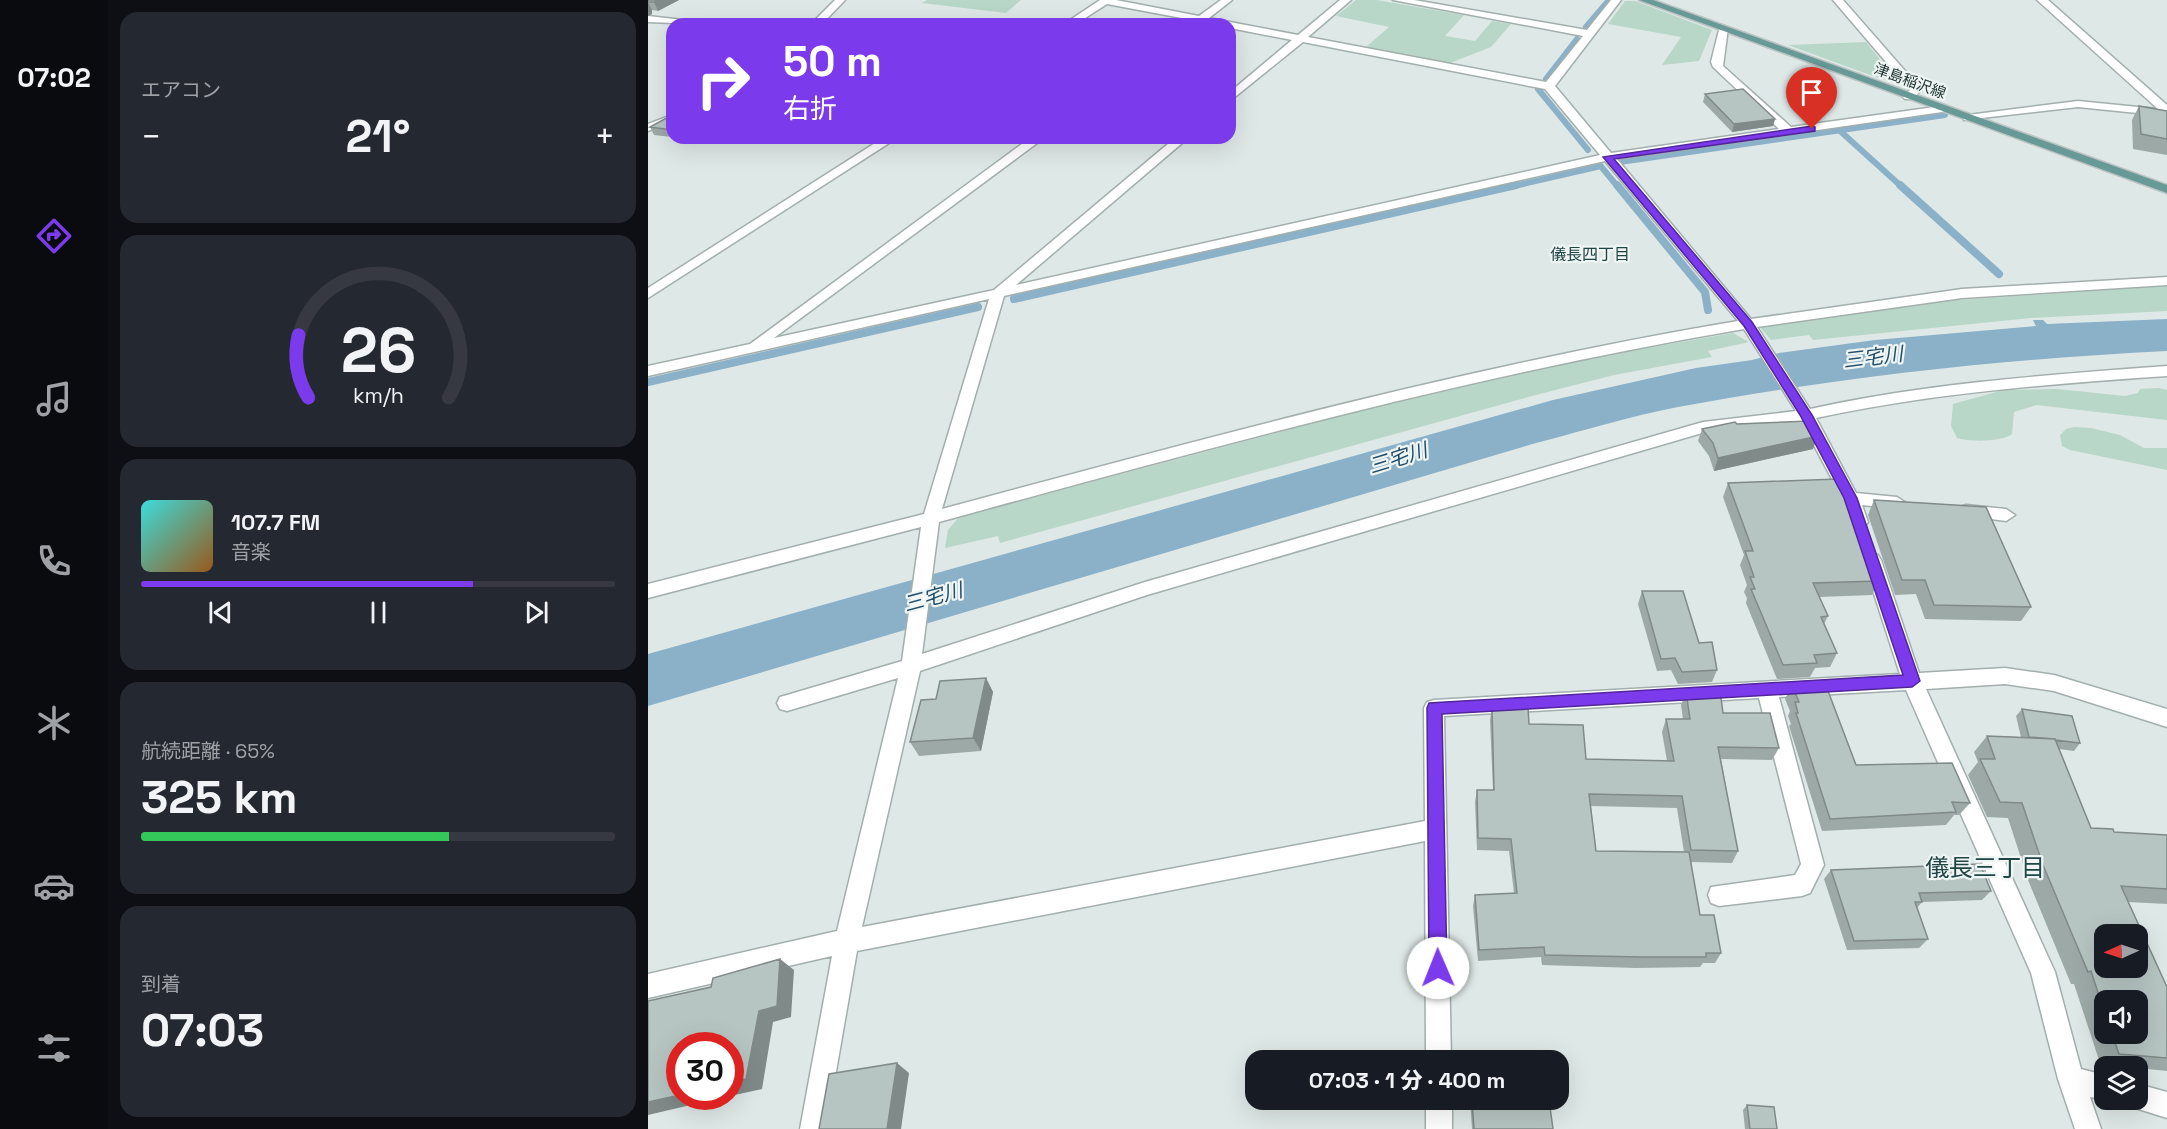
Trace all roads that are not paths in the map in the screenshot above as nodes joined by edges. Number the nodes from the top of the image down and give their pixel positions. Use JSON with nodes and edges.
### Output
{"nodes":[{"id":1,"x":840,"y":0,"type":"edge"},
{"id":2,"x":1106,"y":0,"type":"edge"},
{"id":3,"x":1227,"y":0,"type":"edge"},
{"id":4,"x":1346,"y":0,"type":"edge"},
{"id":5,"x":1398,"y":0,"type":"edge"},
{"id":6,"x":1616,"y":0,"type":"edge"},
{"id":7,"x":1644,"y":0,"type":"edge"},
{"id":8,"x":1838,"y":0,"type":"edge"},
{"id":9,"x":2042,"y":0,"type":"edge"},
{"id":10,"x":822,"y":18,"type":"edge"},
{"id":11,"x":1078,"y":18,"type":"edge"},
{"id":12,"x":1180,"y":18,"type":"edge"},
{"id":13,"x":1202,"y":18,"type":"edge"},
{"id":14,"x":648,"y":20,"type":"edge"},
{"id":15,"x":666,"y":22,"type":"edge"},
{"id":16,"x":1236,"y":26,"type":"edge"},
{"id":17,"x":1725,"y":30,"type":"junction"},
{"id":18,"x":1590,"y":34,"type":"junction"},
{"id":19,"x":1301,"y":38,"type":"junction"},
{"id":20,"x":1549,"y":86,"type":"junction"},
{"id":21,"x":1236,"y":93,"type":"edge"},
{"id":22,"x":1909,"y":97,"type":"junction"},
{"id":23,"x":1942,"y":109,"type":"junction"},
{"id":24,"x":2167,"y":112,"type":"edge"},
{"id":25,"x":1968,"y":118,"type":"junction"},
{"id":26,"x":666,"y":120,"type":"edge"},
{"id":27,"x":648,"y":128,"type":"edge"},
{"id":28,"x":1789,"y":132,"type":"junction"},
{"id":29,"x":882,"y":144,"type":"edge"},
{"id":30,"x":1030,"y":144,"type":"edge"},
{"id":31,"x":1175,"y":144,"type":"edge"},
{"id":32,"x":1608,"y":157,"type":"junction"},
{"id":33,"x":2167,"y":189,"type":"edge"},
{"id":34,"x":2167,"y":281,"type":"edge"},
{"id":35,"x":998,"y":293,"type":"junction"},
{"id":36,"x":648,"y":294,"type":"edge"},
{"id":37,"x":1748,"y":324,"type":"junction"},
{"id":38,"x":750,"y":348,"type":"junction"},
{"id":39,"x":648,"y":371,"type":"edge"},
{"id":40,"x":2167,"y":371,"type":"edge"},
{"id":41,"x":1804,"y":411,"type":"junction"},
{"id":42,"x":1851,"y":498,"type":"junction"},
{"id":43,"x":1917,"y":505,"type":"edge"},
{"id":44,"x":1950,"y":509,"type":"edge"},
{"id":45,"x":2006,"y":515,"type":"dead end"},
{"id":46,"x":931,"y":518,"type":"junction"},
{"id":47,"x":648,"y":591,"type":"edge"},
{"id":48,"x":912,"y":659,"type":"junction"},
{"id":49,"x":1912,"y":681,"type":"junction"},
{"id":50,"x":1767,"y":688,"type":"junction"},
{"id":51,"x":787,"y":703,"type":"dead end"},
{"id":52,"x":2167,"y":718,"type":"edge"},
{"id":53,"x":1436,"y":829,"type":"junction"},
{"id":54,"x":1719,"y":895,"type":"dead end"},
{"id":55,"x":847,"y":941,"type":"junction"},
{"id":56,"x":648,"y":986,"type":"edge"},
{"id":57,"x":1438,"y":1050,"type":"edge"},
{"id":58,"x":2071,"y":1079,"type":"junction"},
{"id":59,"x":2094,"y":1085,"type":"edge"},
{"id":60,"x":2148,"y":1100,"type":"edge"},
{"id":61,"x":2167,"y":1105,"type":"edge"},
{"id":62,"x":1439,"y":1110,"type":"edge"},
{"id":63,"x":813,"y":1129,"type":"edge"},
{"id":64,"x":1439,"y":1129,"type":"edge"},
{"id":65,"x":2088,"y":1129,"type":"edge"}],
"edges":[{"from":1,"to":10,"type":"street"},
{"from":2,"to":11,"type":"street"},
{"from":2,"to":12,"type":"street"},
{"from":3,"to":13,"type":"street"},
{"from":4,"to":19,"type":"street"},
{"from":5,"to":18,"type":"street"},
{"from":6,"to":18,"type":"street"},
{"from":7,"to":17,"type":"main road","name":"津島稲沢線"},
{"from":8,"to":22,"type":"street"},
{"from":9,"to":24,"type":"street"},
{"from":14,"to":15,"type":"street"},
{"from":16,"to":19,"type":"street"},
{"from":17,"to":22,"type":"main road","name":"津島稲沢線"},
{"from":17,"to":28,"type":"street"},
{"from":18,"to":20,"type":"street"},
{"from":19,"to":20,"type":"street"},
{"from":19,"to":21,"type":"street"},
{"from":20,"to":32,"type":"street"},
{"from":22,"to":23,"type":"main road","name":"津島稲沢線"},
{"from":23,"to":25,"type":"main road","name":"津島稲沢線"},
{"from":23,"to":28,"type":"street"},
{"from":24,"to":25,"type":"street"},
{"from":25,"to":33,"type":"main road","name":"津島稲沢線"},
{"from":26,"to":27,"type":"street"},
{"from":28,"to":32,"type":"street"},
{"from":29,"to":36,"type":"street"},
{"from":30,"to":38,"type":"street"},
{"from":31,"to":35,"type":"street"},
{"from":32,"to":35,"type":"street"},
{"from":32,"to":37,"type":"street"},
{"from":34,"to":37,"type":"street"},
{"from":35,"to":38,"type":"street"},
{"from":35,"to":46,"type":"street"},
{"from":37,"to":41,"type":"street"},
{"from":37,"to":46,"type":"street"},
{"from":38,"to":39,"type":"street"},
{"from":40,"to":41,"type":"street"},
{"from":41,"to":42,"type":"street"},
{"from":41,"to":48,"type":"street"},
{"from":42,"to":43,"type":"street"},
{"from":42,"to":49,"type":"street"},
{"from":44,"to":45,"type":"street"},
{"from":46,"to":47,"type":"street"},
{"from":46,"to":48,"type":"street"},
{"from":48,"to":51,"type":"street"},
{"from":48,"to":55,"type":"street"},
{"from":49,"to":50,"type":"street"},
{"from":49,"to":52,"type":"street"},
{"from":49,"to":58,"type":"street"},
{"from":50,"to":53,"type":"street"},
{"from":50,"to":54,"type":"street"},
{"from":53,"to":55,"type":"street"},
{"from":53,"to":57,"type":"street"},
{"from":55,"to":56,"type":"street"},
{"from":55,"to":63,"type":"street"},
{"from":58,"to":59,"type":"street"},
{"from":58,"to":65,"type":"street"},
{"from":60,"to":61,"type":"street"},
{"from":62,"to":64,"type":"street"}]}
